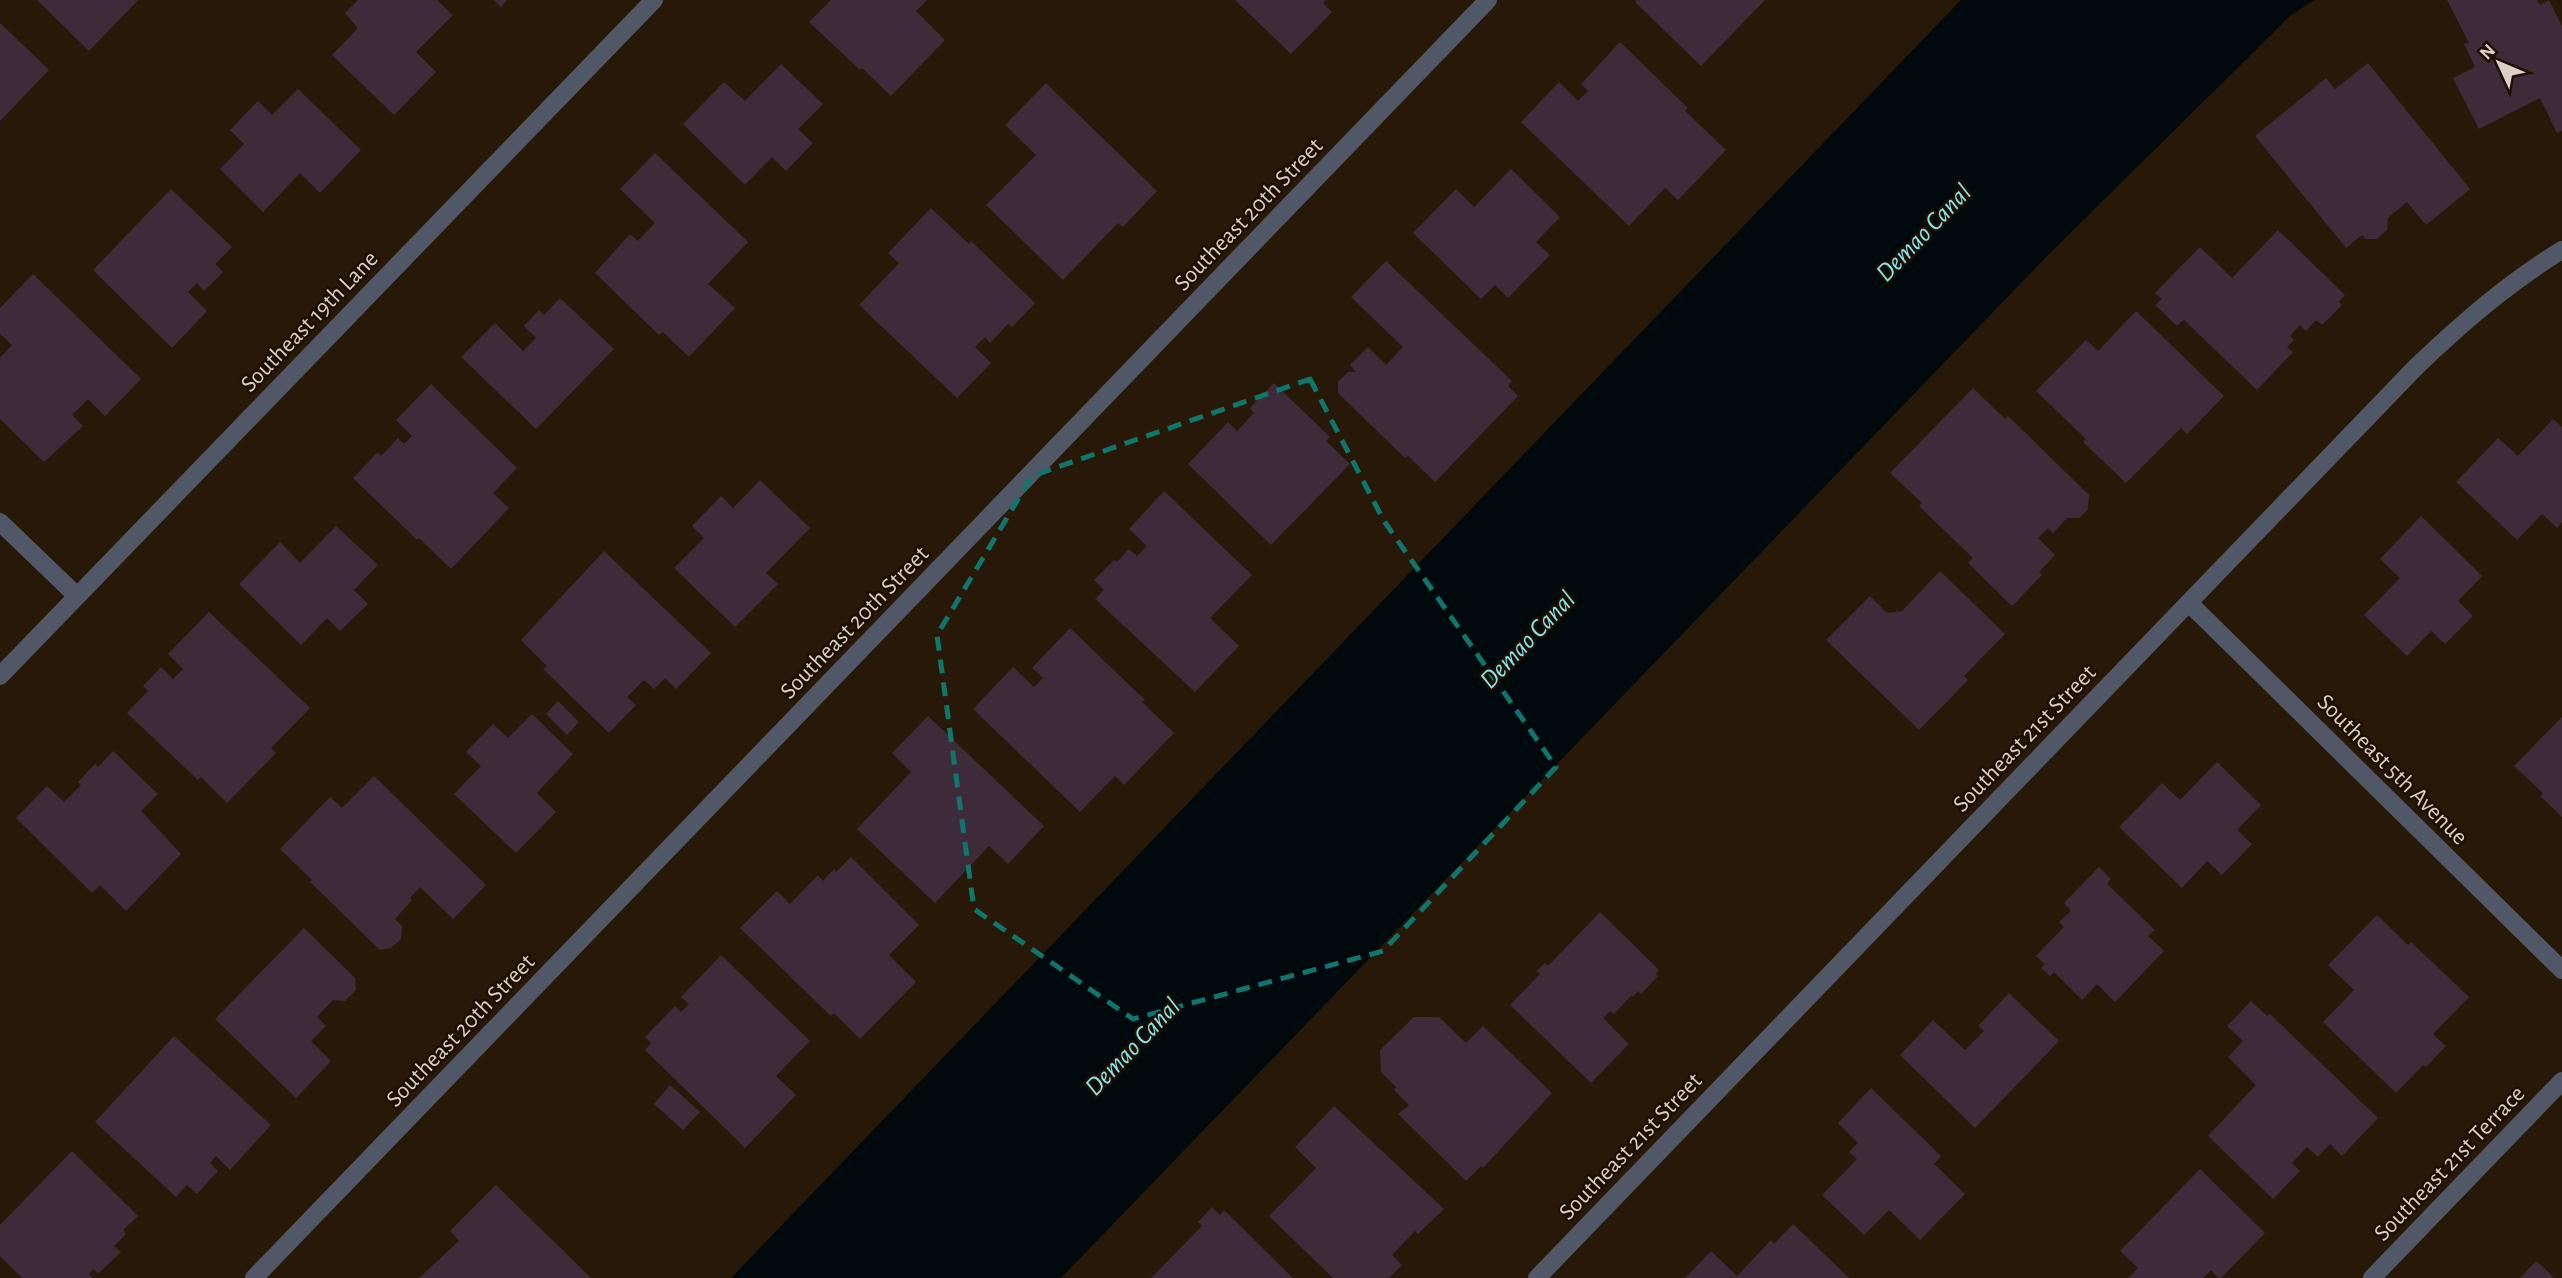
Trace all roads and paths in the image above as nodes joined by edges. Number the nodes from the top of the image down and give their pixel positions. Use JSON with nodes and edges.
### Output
{"nodes":[{"id":1,"x":654,"y":0,"type":"edge"},
{"id":2,"x":1488,"y":0,"type":"edge"},
{"id":3,"x":2562,"y":250,"type":"edge"},
{"id":4,"x":0,"y":523,"type":"edge"},
{"id":5,"x":77,"y":596,"type":"junction"},
{"id":6,"x":2189,"y":603,"type":"junction"},
{"id":7,"x":0,"y":676,"type":"edge"},
{"id":8,"x":2562,"y":970,"type":"edge"},
{"id":9,"x":2562,"y":1081,"type":"edge"},
{"id":10,"x":254,"y":1278,"type":"edge"},
{"id":11,"x":1537,"y":1278,"type":"edge"},
{"id":12,"x":2372,"y":1278,"type":"edge"}],
"edges":[{"from":1,"to":5,"type":"street","name":"Southeast 19th Lane"},
{"from":2,"to":10,"type":"street","name":"Southeast 20th Street"},
{"from":3,"to":6,"type":"street","name":"Southeast 21st Street"},
{"from":4,"to":5,"type":"street"},
{"from":5,"to":7,"type":"street","name":"Southeast 19th Lane"},
{"from":6,"to":8,"type":"street","name":"Southeast 5th Avenue"},
{"from":6,"to":11,"type":"street","name":"Southeast 21st Street"},
{"from":9,"to":12,"type":"street","name":"Southeast 21st Terrace"}]}
